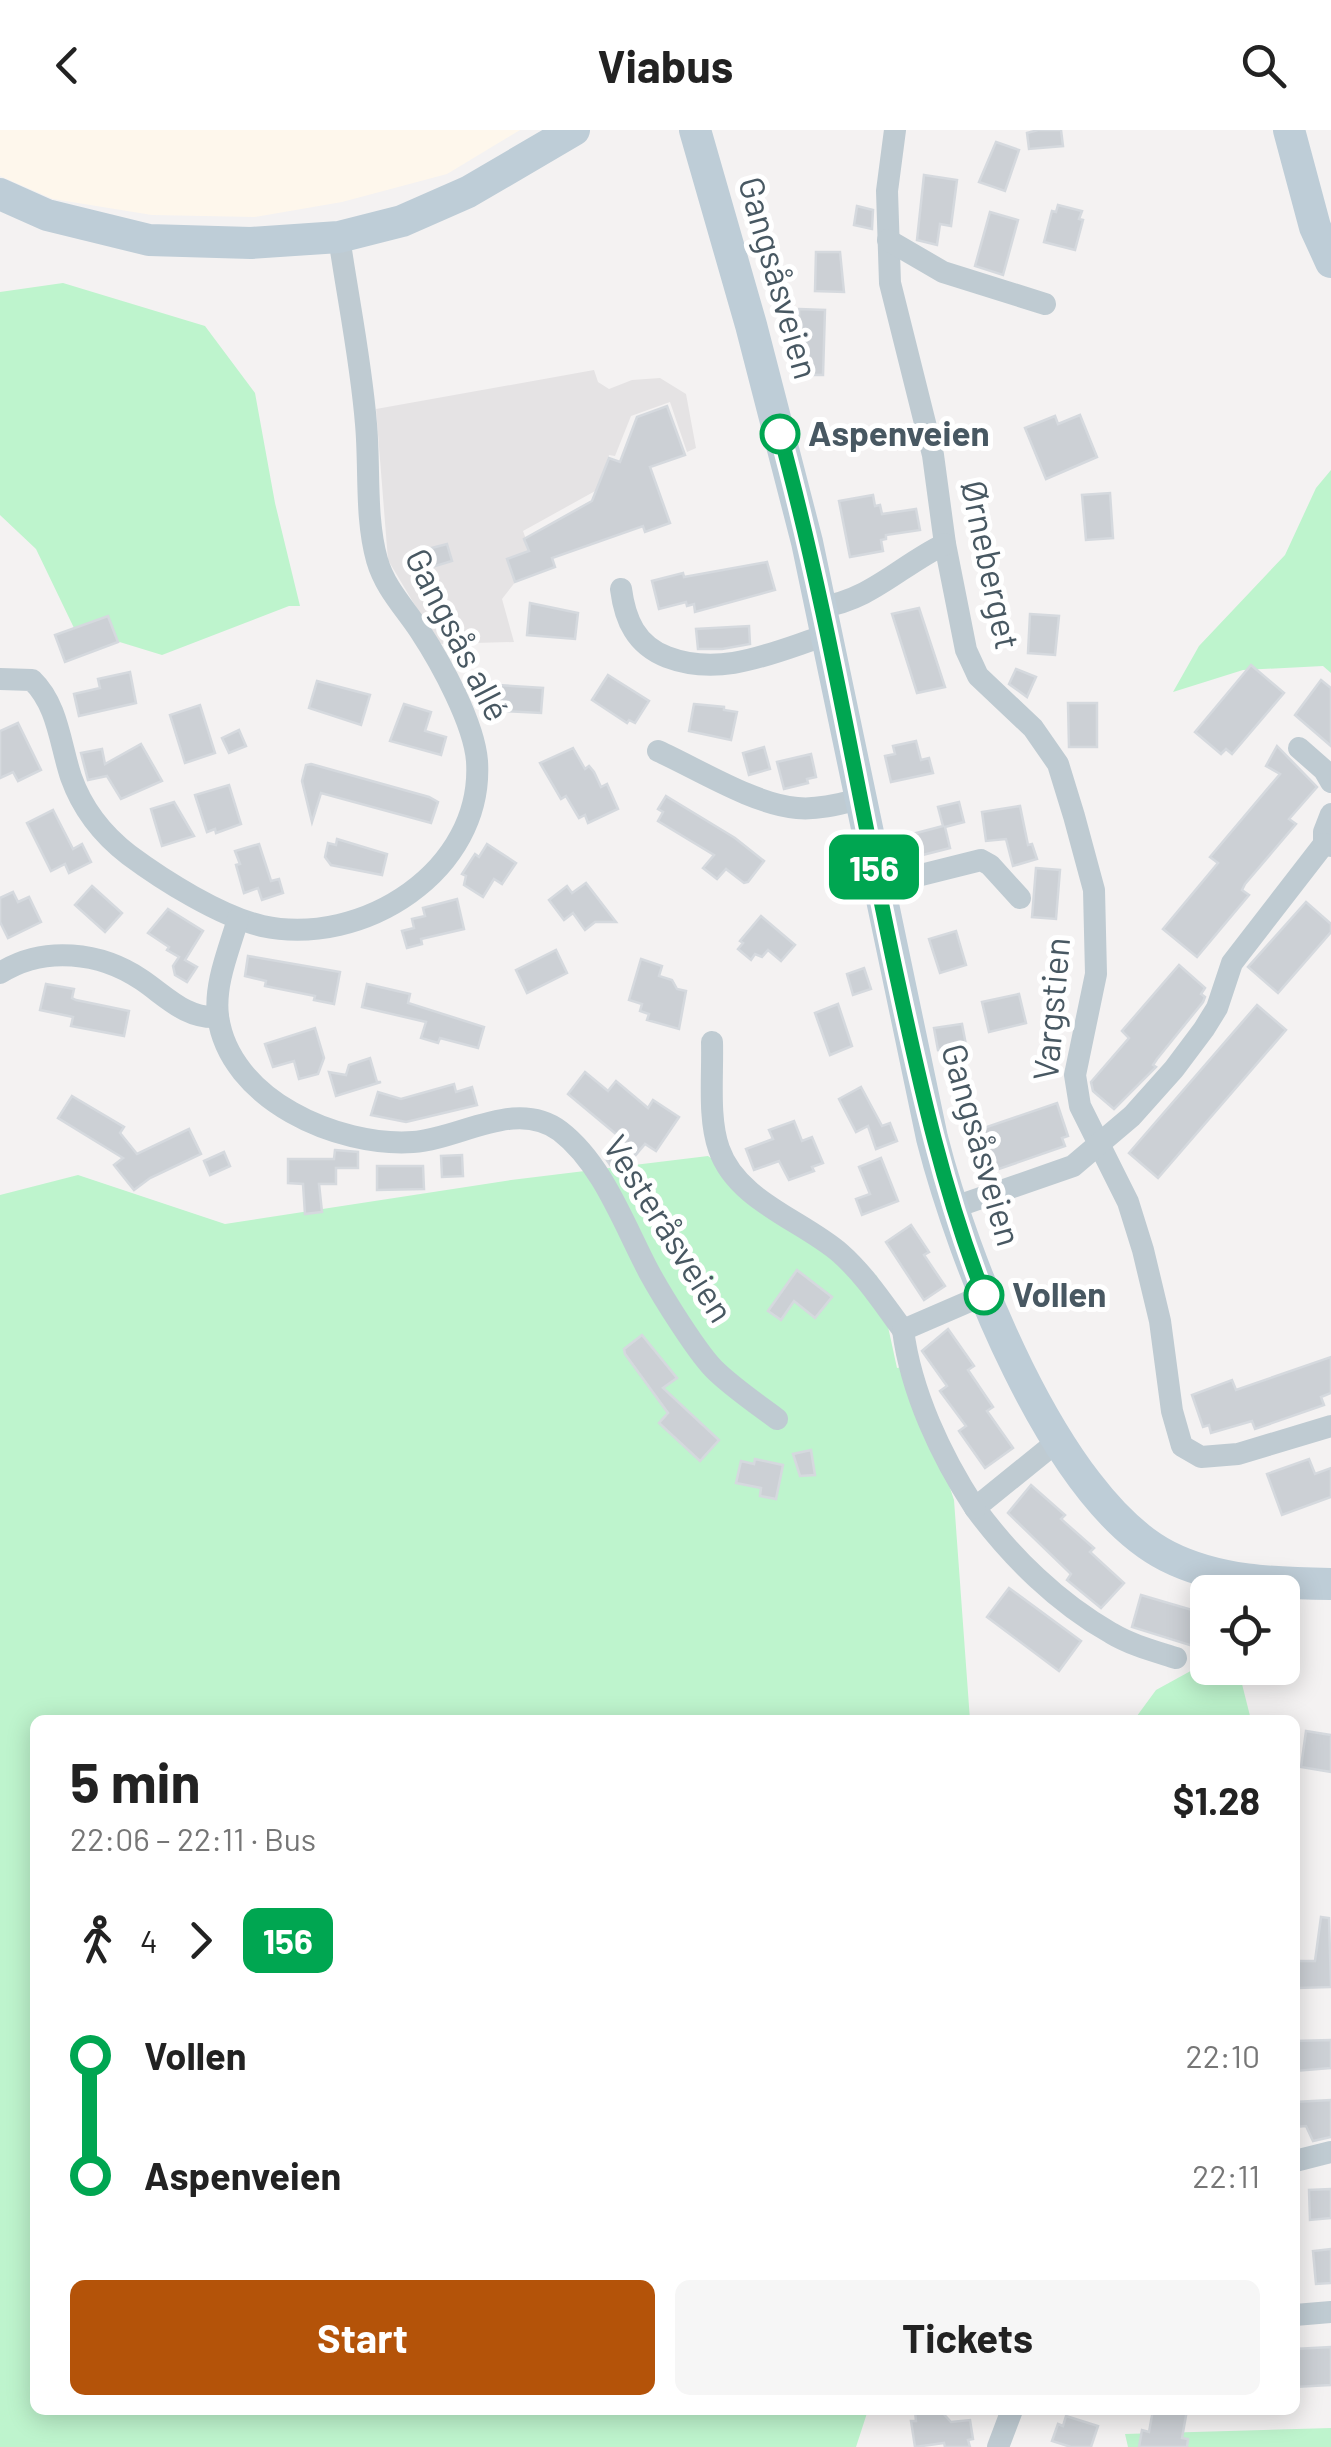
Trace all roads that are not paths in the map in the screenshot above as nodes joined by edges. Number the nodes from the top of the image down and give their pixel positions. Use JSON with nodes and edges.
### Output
{"nodes":[{"id":1,"x":574,"y":130,"type":"edge"},
{"id":2,"x":695,"y":130,"type":"edge"},
{"id":3,"x":895,"y":130,"type":"edge"},
{"id":4,"x":1288,"y":130,"type":"edge"},
{"id":5,"x":0,"y":194,"type":"edge"},
{"id":6,"x":339,"y":237,"type":"junction"},
{"id":7,"x":888,"y":240,"type":"junction"},
{"id":8,"x":1331,"y":262,"type":"edge"},
{"id":9,"x":1045,"y":304,"type":"dead end"},
{"id":10,"x":945,"y":544,"type":"junction"},
{"id":11,"x":621,"y":590,"type":"dead end"},
{"id":12,"x":824,"y":621,"type":"junction"},
{"id":13,"x":0,"y":679,"type":"edge"},
{"id":14,"x":1299,"y":748,"type":"dead end"},
{"id":15,"x":658,"y":751,"type":"dead end"},
{"id":16,"x":1331,"y":782,"type":"edge"},
{"id":17,"x":860,"y":799,"type":"junction"},
{"id":18,"x":1331,"y":814,"type":"edge"},
{"id":19,"x":1074,"y":816,"type":"joint"},
{"id":20,"x":1328,"y":845,"type":"edge"},
{"id":21,"x":877,"y":886,"type":"junction"},
{"id":22,"x":1020,"y":898,"type":"dead end"},
{"id":23,"x":238,"y":920,"type":"junction"},
{"id":24,"x":0,"y":973,"type":"edge"},
{"id":25,"x":218,"y":1017,"type":"junction"},
{"id":26,"x":712,"y":1042,"type":"dead end"},
{"id":27,"x":1098,"y":1148,"type":"junction"},
{"id":28,"x":952,"y":1208,"type":"junction"},
{"id":29,"x":984,"y":1295,"type":"junction"},
{"id":30,"x":903,"y":1330,"type":"junction"},
{"id":31,"x":777,"y":1420,"type":"dead end"},
{"id":32,"x":1331,"y":1426,"type":"edge"},
{"id":33,"x":1059,"y":1440,"type":"junction"},
{"id":34,"x":976,"y":1508,"type":"junction"},
{"id":35,"x":1331,"y":1584,"type":"edge"},
{"id":36,"x":1176,"y":1658,"type":"dead end"},
{"id":37,"x":1331,"y":2152,"type":"edge"},
{"id":38,"x":1300,"y":2160,"type":"edge"},
{"id":39,"x":1331,"y":2312,"type":"edge"},
{"id":40,"x":1300,"y":2315,"type":"edge"},
{"id":41,"x":1010,"y":2415,"type":"edge"},
{"id":42,"x":998,"y":2447,"type":"edge"}],
"edges":[{"from":1,"to":6,"type":"street"},
{"from":2,"to":12,"type":"street","name":"Gangsåsveien"},
{"from":3,"to":7,"type":"street","name":"Ørneberget"},
{"from":4,"to":8,"type":"street"},
{"from":5,"to":6,"type":"street"},
{"from":6,"to":23,"type":"street","name":"Gangsås allé"},
{"from":7,"to":9,"type":"street"},
{"from":7,"to":10,"type":"street","name":"Ørneberget"},
{"from":10,"to":12,"type":"street"},
{"from":10,"to":19,"type":"street","name":"Ørneberget"},
{"from":11,"to":12,"type":"street"},
{"from":12,"to":17,"type":"street","name":"Gangsåsveien"},
{"from":13,"to":23,"type":"street","name":"Gangsås allé"},
{"from":14,"to":16,"type":"street"},
{"from":15,"to":17,"type":"street"},
{"from":17,"to":21,"type":"street","name":"Gangsåsveien"},
{"from":18,"to":20,"type":"street"},
{"from":19,"to":27,"type":"street","name":"Vargstien"},
{"from":20,"to":27,"type":"street"},
{"from":21,"to":22,"type":"street"},
{"from":21,"to":28,"type":"street","name":"Gangsåsveien"},
{"from":23,"to":25,"type":"street"},
{"from":24,"to":25,"type":"street"},
{"from":25,"to":31,"type":"street","name":"Vesteråsveien"},
{"from":26,"to":30,"type":"street"},
{"from":27,"to":28,"type":"street"},
{"from":27,"to":32,"type":"street"},
{"from":28,"to":29,"type":"street","name":"Gangsåsveien"},
{"from":29,"to":30,"type":"street"},
{"from":29,"to":33,"type":"street","name":"Gangsåsveien"},
{"from":30,"to":34,"type":"street"},
{"from":33,"to":34,"type":"street"},
{"from":33,"to":35,"type":"street","name":"Gangsåsveien"},
{"from":34,"to":36,"type":"street"},
{"from":37,"to":38,"type":"street"},
{"from":39,"to":40,"type":"street"},
{"from":41,"to":42,"type":"street"}]}
